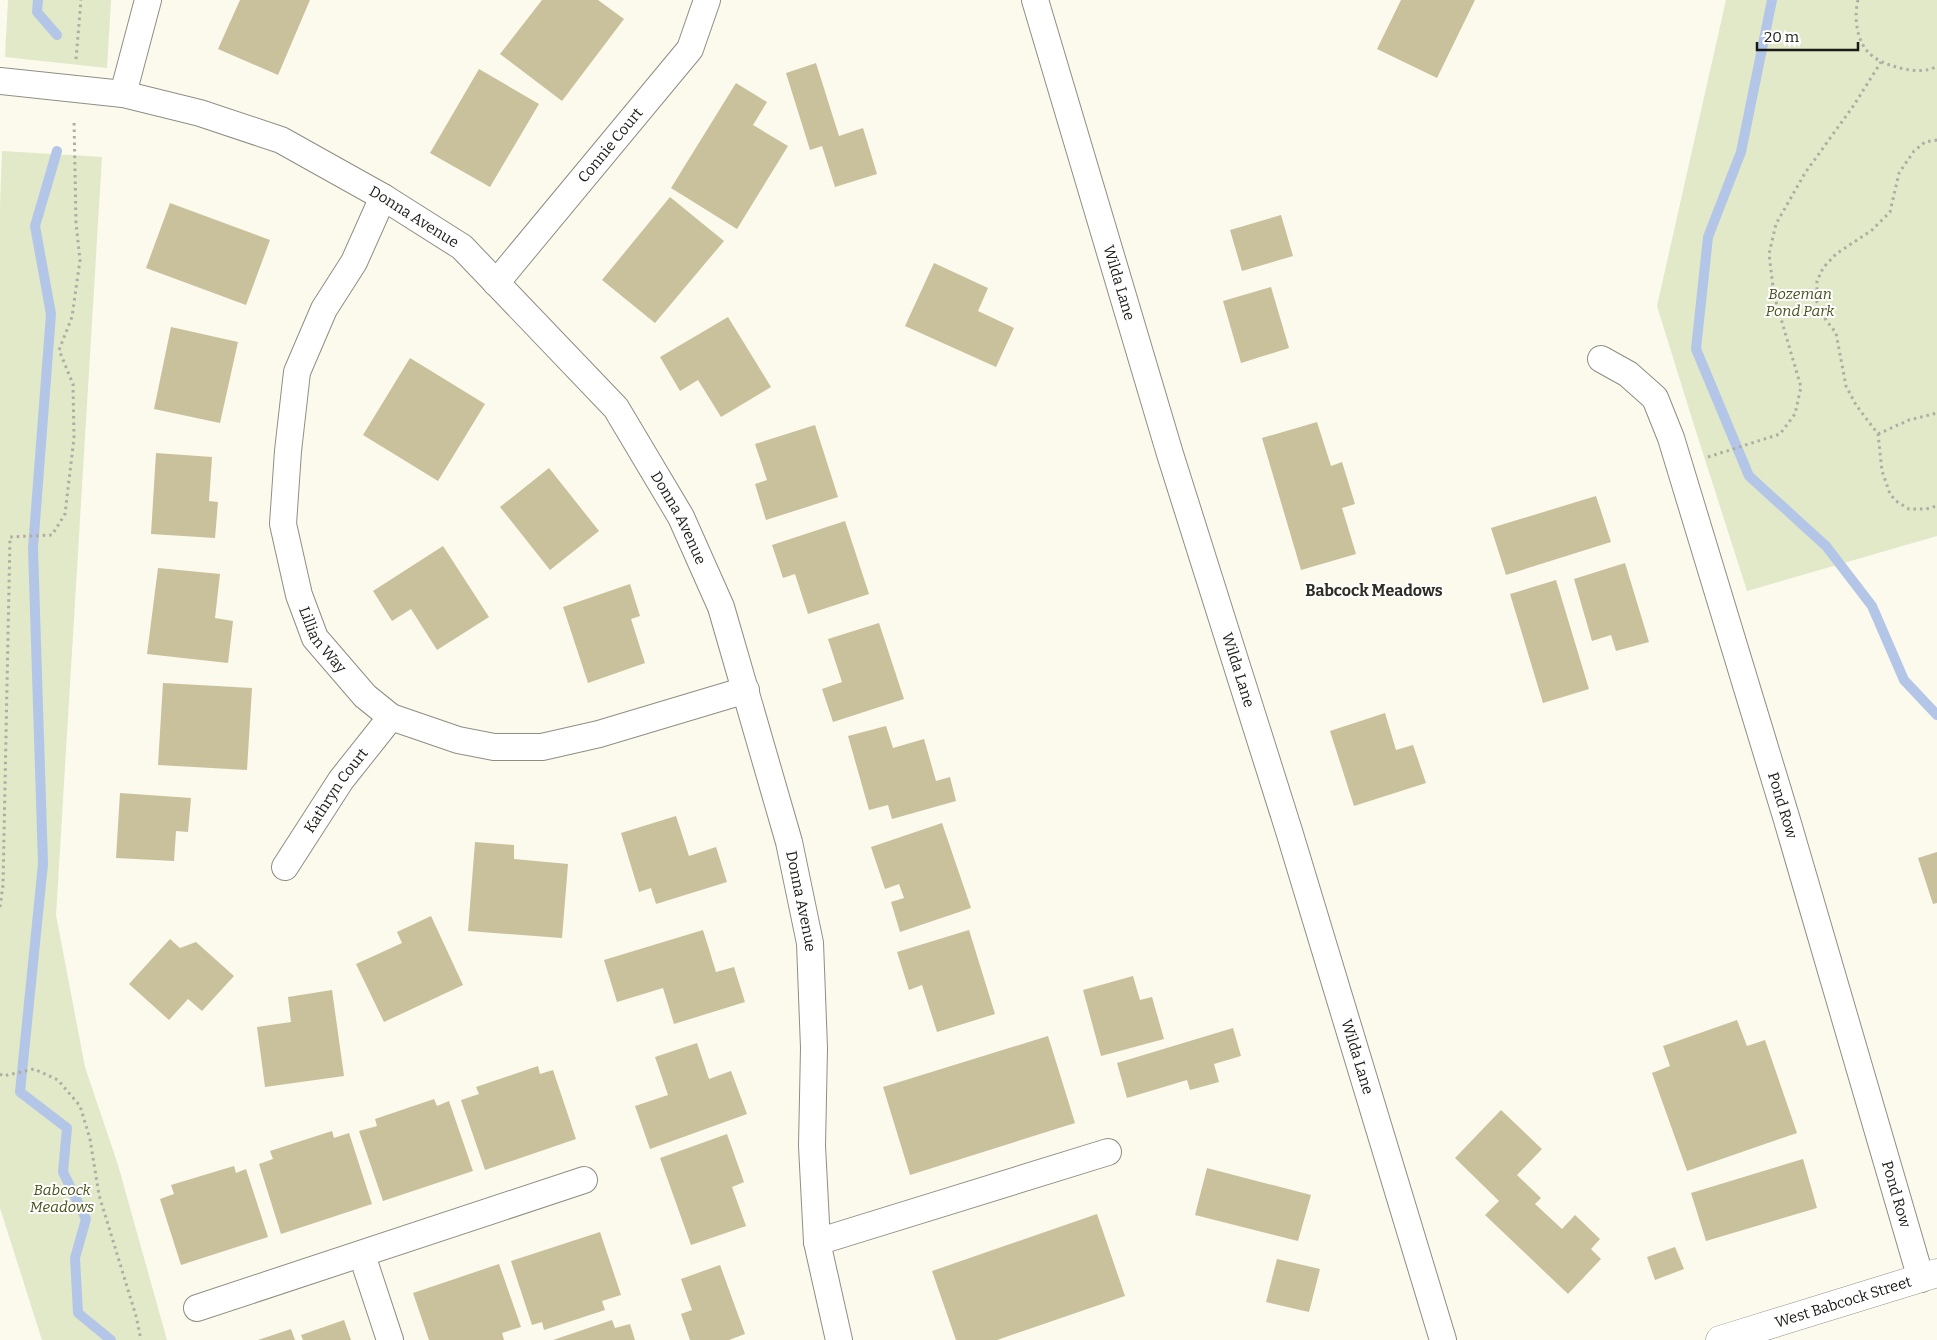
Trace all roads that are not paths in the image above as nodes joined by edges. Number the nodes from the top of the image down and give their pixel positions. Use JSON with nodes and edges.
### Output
{"nodes":[{"id":1,"x":148,"y":0,"type":"edge"},
{"id":2,"x":708,"y":0,"type":"edge"},
{"id":3,"x":1035,"y":0,"type":"edge"},
{"id":4,"x":0,"y":81,"type":"edge"},
{"id":5,"x":123,"y":94,"type":"junction"},
{"id":6,"x":383,"y":197,"type":"junction"},
{"id":7,"x":496,"y":283,"type":"junction"},
{"id":8,"x":1601,"y":359,"type":"dead end"},
{"id":9,"x":746,"y":690,"type":"junction"},
{"id":10,"x":391,"y":717,"type":"junction"},
{"id":11,"x":285,"y":867,"type":"dead end"},
{"id":12,"x":1108,"y":1152,"type":"dead end"},
{"id":13,"x":584,"y":1180,"type":"dead end"},
{"id":14,"x":817,"y":1242,"type":"junction"},
{"id":15,"x":362,"y":1255,"type":"junction"},
{"id":16,"x":1929,"y":1276,"type":"edge"},
{"id":17,"x":197,"y":1308,"type":"dead end"},
{"id":18,"x":390,"y":1340,"type":"edge"},
{"id":19,"x":839,"y":1340,"type":"edge"},
{"id":20,"x":1443,"y":1340,"type":"edge"},
{"id":21,"x":1720,"y":1340,"type":"edge"}],
"edges":[{"from":1,"to":5,"type":"street"},
{"from":2,"to":7,"type":"street","name":"Connie Court"},
{"from":3,"to":20,"type":"street","name":"Wilda Lane"},
{"from":4,"to":5,"type":"street","name":"Donna Avenue"},
{"from":5,"to":6,"type":"street","name":"Donna Avenue"},
{"from":6,"to":7,"type":"street","name":"Donna Avenue"},
{"from":6,"to":10,"type":"street","name":"Lillian Way"},
{"from":7,"to":9,"type":"street","name":"Donna Avenue"},
{"from":8,"to":16,"type":"street","name":"Pond Row"},
{"from":9,"to":10,"type":"street","name":"Lillian Way"},
{"from":9,"to":14,"type":"street","name":"Donna Avenue"},
{"from":10,"to":11,"type":"street","name":"Kathryn Court"},
{"from":12,"to":14,"type":"street"},
{"from":13,"to":15,"type":"street"},
{"from":14,"to":19,"type":"street","name":"Donna Avenue"},
{"from":15,"to":17,"type":"street"},
{"from":15,"to":18,"type":"street"},
{"from":16,"to":21,"type":"street","name":"West Babcock Street"}]}
